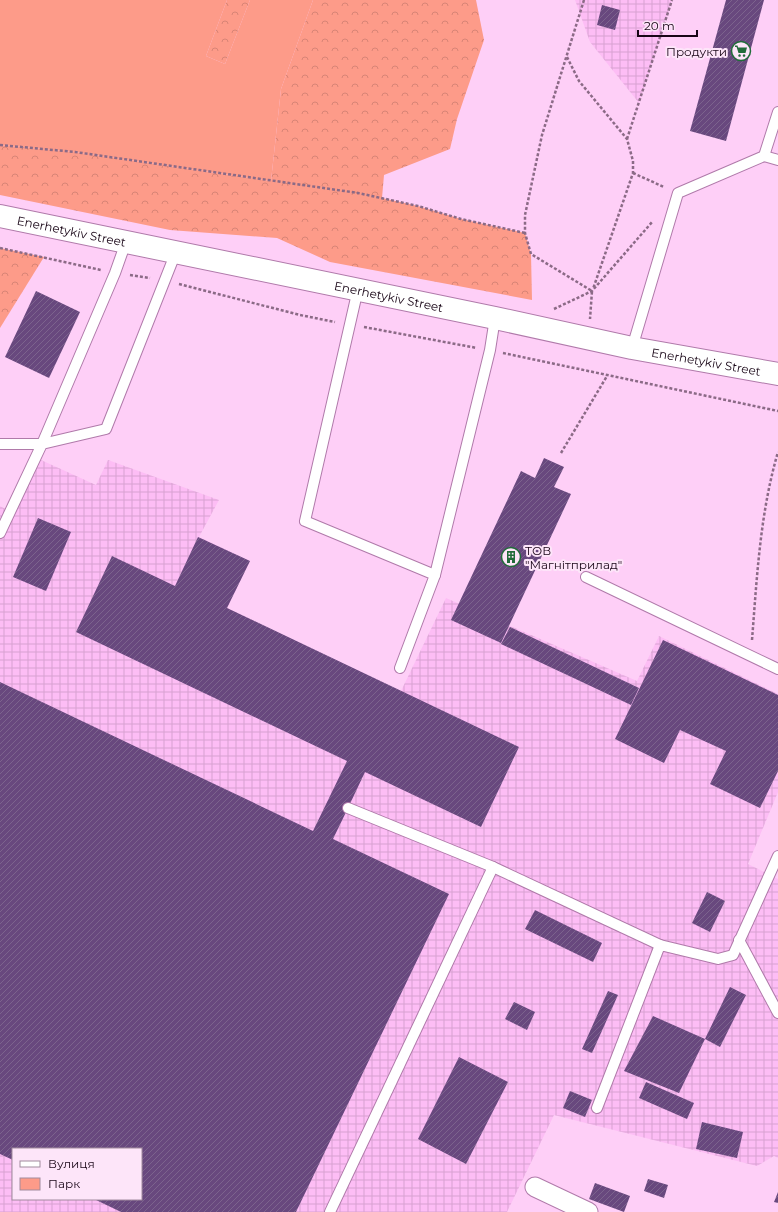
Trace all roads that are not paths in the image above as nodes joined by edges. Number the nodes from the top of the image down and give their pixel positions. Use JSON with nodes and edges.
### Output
{"nodes":[{"id":1,"x":778,"y":112,"type":"edge"},
{"id":2,"x":764,"y":156,"type":"junction"},
{"id":3,"x":778,"y":160,"type":"edge"},
{"id":4,"x":0,"y":216,"type":"edge"},
{"id":5,"x":126,"y":242,"type":"junction"},
{"id":6,"x":176,"y":252,"type":"junction"},
{"id":7,"x":358,"y":290,"type":"junction"},
{"id":8,"x":495,"y":318,"type":"junction"},
{"id":9,"x":632,"y":348,"type":"junction"},
{"id":10,"x":778,"y":374,"type":"edge"},
{"id":11,"x":0,"y":444,"type":"edge"},
{"id":12,"x":42,"y":444,"type":"junction"},
{"id":13,"x":0,"y":533,"type":"edge"},
{"id":14,"x":436,"y":575,"type":"junction"},
{"id":15,"x":586,"y":577,"type":"dead end"},
{"id":16,"x":400,"y":668,"type":"dead end"},
{"id":17,"x":778,"y":669,"type":"edge"},
{"id":18,"x":348,"y":808,"type":"dead end"},
{"id":19,"x":778,"y":856,"type":"edge"},
{"id":20,"x":493,"y":867,"type":"junction"},
{"id":21,"x":739,"y":940,"type":"junction"},
{"id":22,"x":660,"y":945,"type":"junction"},
{"id":23,"x":778,"y":1013,"type":"edge"},
{"id":24,"x":597,"y":1108,"type":"dead end"},
{"id":25,"x":535,"y":1187,"type":"dead end"},
{"id":26,"x":330,"y":1212,"type":"edge"},
{"id":27,"x":588,"y":1212,"type":"edge"}],
"edges":[{"from":1,"to":2,"type":"lane"},
{"from":2,"to":3,"type":"lane"},
{"from":2,"to":9,"type":"lane"},
{"from":4,"to":5,"type":"main road","name":"Enerhetykiv Street"},
{"from":5,"to":6,"type":"main road","name":"Enerhetykiv Street"},
{"from":5,"to":12,"type":"lane"},
{"from":6,"to":7,"type":"main road","name":"Enerhetykiv Street"},
{"from":6,"to":12,"type":"lane"},
{"from":7,"to":8,"type":"main road","name":"Enerhetykiv Street"},
{"from":7,"to":14,"type":"lane"},
{"from":8,"to":9,"type":"main road","name":"Enerhetykiv Street"},
{"from":8,"to":14,"type":"lane"},
{"from":9,"to":10,"type":"main road","name":"Enerhetykiv Street"},
{"from":11,"to":12,"type":"lane"},
{"from":12,"to":13,"type":"lane"},
{"from":14,"to":16,"type":"lane"},
{"from":15,"to":17,"type":"lane"},
{"from":18,"to":20,"type":"lane"},
{"from":19,"to":21,"type":"lane"},
{"from":20,"to":22,"type":"lane"},
{"from":20,"to":26,"type":"lane"},
{"from":21,"to":22,"type":"lane"},
{"from":21,"to":23,"type":"lane"},
{"from":22,"to":24,"type":"lane"},
{"from":25,"to":27,"type":"street"}]}
